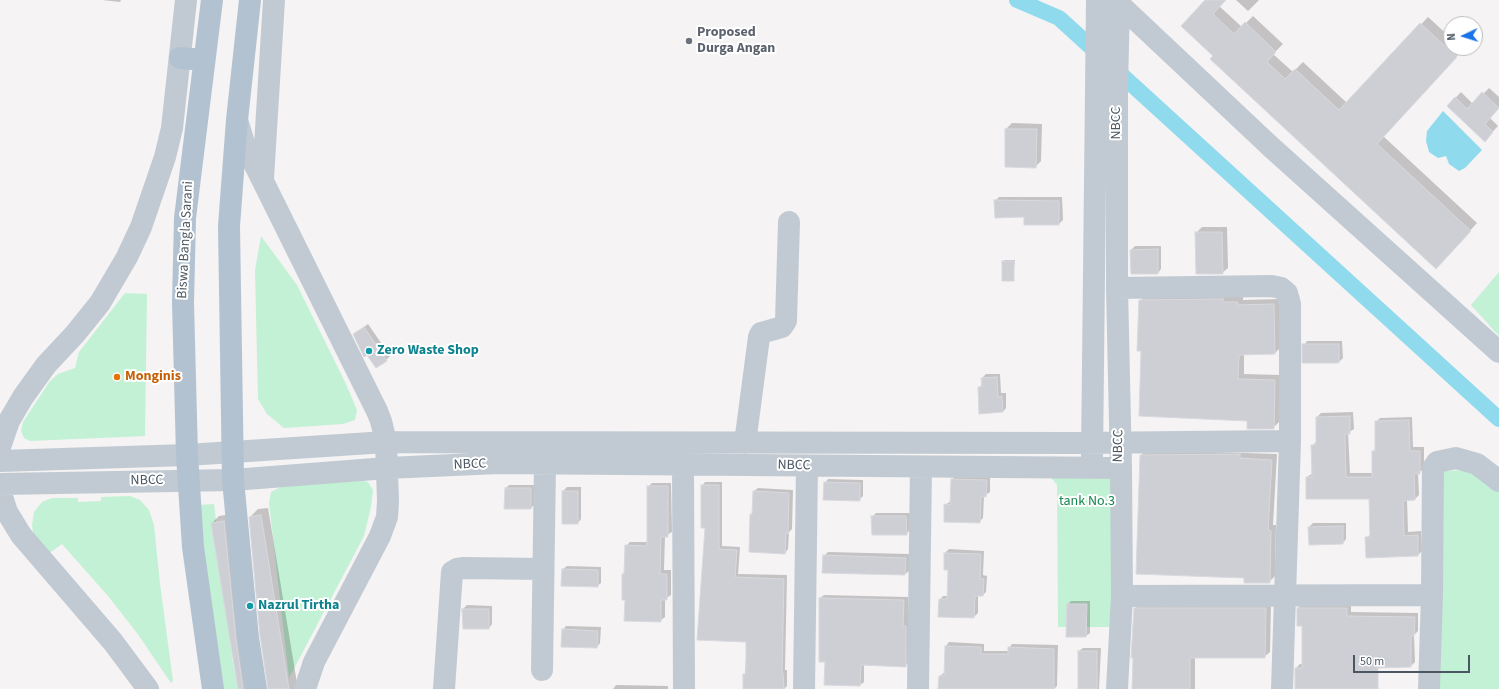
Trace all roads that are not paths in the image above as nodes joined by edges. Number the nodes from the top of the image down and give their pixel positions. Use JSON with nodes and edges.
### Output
{"nodes":[{"id":1,"x":186,"y":0,"type":"edge"},
{"id":2,"x":212,"y":0,"type":"edge"},
{"id":3,"x":250,"y":0,"type":"edge"},
{"id":4,"x":274,"y":0,"type":"edge"},
{"id":5,"x":1097,"y":1,"type":"edge"},
{"id":6,"x":1119,"y":6,"type":"edge"},
{"id":7,"x":1098,"y":46,"type":"junction"},
{"id":8,"x":1118,"y":51,"type":"junction"},
{"id":9,"x":180,"y":58,"type":"junction"},
{"id":10,"x":204,"y":60,"type":"junction"},
{"id":11,"x":1107,"y":90,"type":"junction"},
{"id":12,"x":237,"y":120,"type":"junction"},
{"id":13,"x":263,"y":180,"type":"junction"},
{"id":14,"x":789,"y":222,"type":"dead end"},
{"id":15,"x":1117,"y":288,"type":"junction"},
{"id":16,"x":1499,"y":352,"type":"edge"},
{"id":17,"x":1290,"y":441,"type":"junction"},
{"id":18,"x":386,"y":442,"type":"junction"},
{"id":19,"x":745,"y":442,"type":"junction"},
{"id":20,"x":1092,"y":442,"type":"junction"},
{"id":21,"x":1120,"y":442,"type":"junction"},
{"id":22,"x":0,"y":448,"type":"edge"},
{"id":23,"x":231,"y":451,"type":"junction"},
{"id":24,"x":187,"y":455,"type":"junction"},
{"id":25,"x":0,"y":461,"type":"edge"},
{"id":26,"x":545,"y":464,"type":"junction"},
{"id":27,"x":683,"y":465,"type":"junction"},
{"id":28,"x":807,"y":466,"type":"junction"},
{"id":29,"x":921,"y":467,"type":"junction"},
{"id":30,"x":387,"y":468,"type":"junction"},
{"id":31,"x":1092,"y":468,"type":"junction"},
{"id":32,"x":1121,"y":468,"type":"junction"},
{"id":33,"x":188,"y":480,"type":"junction"},
{"id":34,"x":233,"y":480,"type":"junction"},
{"id":35,"x":1499,"y":481,"type":"edge"},
{"id":36,"x":0,"y":484,"type":"edge"},
{"id":37,"x":0,"y":490,"type":"edge"},
{"id":38,"x":543,"y":569,"type":"junction"},
{"id":39,"x":1432,"y":595,"type":"junction"},
{"id":40,"x":1122,"y":596,"type":"junction"},
{"id":41,"x":1286,"y":596,"type":"junction"},
{"id":42,"x":542,"y":670,"type":"dead end"},
{"id":43,"x":148,"y":689,"type":"edge"},
{"id":44,"x":213,"y":689,"type":"edge"},
{"id":45,"x":256,"y":689,"type":"edge"},
{"id":46,"x":305,"y":689,"type":"edge"},
{"id":47,"x":444,"y":689,"type":"edge"},
{"id":48,"x":684,"y":689,"type":"edge"},
{"id":49,"x":804,"y":689,"type":"edge"},
{"id":50,"x":918,"y":689,"type":"edge"},
{"id":51,"x":1117,"y":689,"type":"edge"},
{"id":52,"x":1282,"y":689,"type":"edge"},
{"id":53,"x":1429,"y":689,"type":"edge"}],
"edges":[{"from":1,"to":9,"type":"street"},
{"from":2,"to":10,"type":"main road","name":"Biswa Bangla Sarani"},
{"from":3,"to":12,"type":"main road"},
{"from":4,"to":13,"type":"street"},
{"from":5,"to":7,"type":"street"},
{"from":6,"to":8,"type":"street","name":"NBCC"},
{"from":6,"to":16,"type":"street"},
{"from":7,"to":8,"type":"street"},
{"from":7,"to":11,"type":"street"},
{"from":8,"to":11,"type":"street","name":"NBCC"},
{"from":9,"to":10,"type":"main road"},
{"from":9,"to":22,"type":"street"},
{"from":10,"to":24,"type":"main road","name":"Biswa Bangla Sarani"},
{"from":11,"to":15,"type":"street","name":"NBCC"},
{"from":11,"to":20,"type":"street"},
{"from":12,"to":13,"type":"street"},
{"from":12,"to":23,"type":"main road"},
{"from":13,"to":18,"type":"street"},
{"from":14,"to":19,"type":"street"},
{"from":15,"to":17,"type":"street"},
{"from":15,"to":21,"type":"street","name":"NBCC"},
{"from":17,"to":21,"type":"street"},
{"from":17,"to":41,"type":"street"},
{"from":18,"to":19,"type":"street"},
{"from":18,"to":23,"type":"street"},
{"from":18,"to":30,"type":"street"},
{"from":19,"to":20,"type":"street"},
{"from":20,"to":21,"type":"street"},
{"from":20,"to":31,"type":"street"},
{"from":21,"to":32,"type":"street","name":"NBCC"},
{"from":23,"to":24,"type":"street"},
{"from":23,"to":34,"type":"main road"},
{"from":24,"to":25,"type":"street"},
{"from":24,"to":33,"type":"main road","name":"Biswa Bangla Sarani"},
{"from":26,"to":27,"type":"street","name":"NBCC"},
{"from":26,"to":30,"type":"street","name":"NBCC"},
{"from":26,"to":38,"type":"street"},
{"from":27,"to":28,"type":"street","name":"NBCC"},
{"from":27,"to":48,"type":"street"},
{"from":28,"to":29,"type":"street","name":"NBCC"},
{"from":28,"to":49,"type":"street"},
{"from":29,"to":31,"type":"street","name":"NBCC"},
{"from":29,"to":50,"type":"street"},
{"from":30,"to":34,"type":"street","name":"NBCC"},
{"from":30,"to":46,"type":"street"},
{"from":31,"to":32,"type":"street","name":"NBCC"},
{"from":32,"to":40,"type":"street"},
{"from":33,"to":34,"type":"street","name":"NBCC"},
{"from":33,"to":36,"type":"street","name":"NBCC"},
{"from":33,"to":44,"type":"main road","name":"Biswa Bangla Sarani"},
{"from":34,"to":45,"type":"main road"},
{"from":35,"to":39,"type":"street"},
{"from":37,"to":43,"type":"street"},
{"from":38,"to":42,"type":"street"},
{"from":38,"to":47,"type":"street"},
{"from":39,"to":41,"type":"street"},
{"from":39,"to":53,"type":"street"},
{"from":40,"to":41,"type":"street"},
{"from":40,"to":51,"type":"street"},
{"from":41,"to":52,"type":"street"}]}
